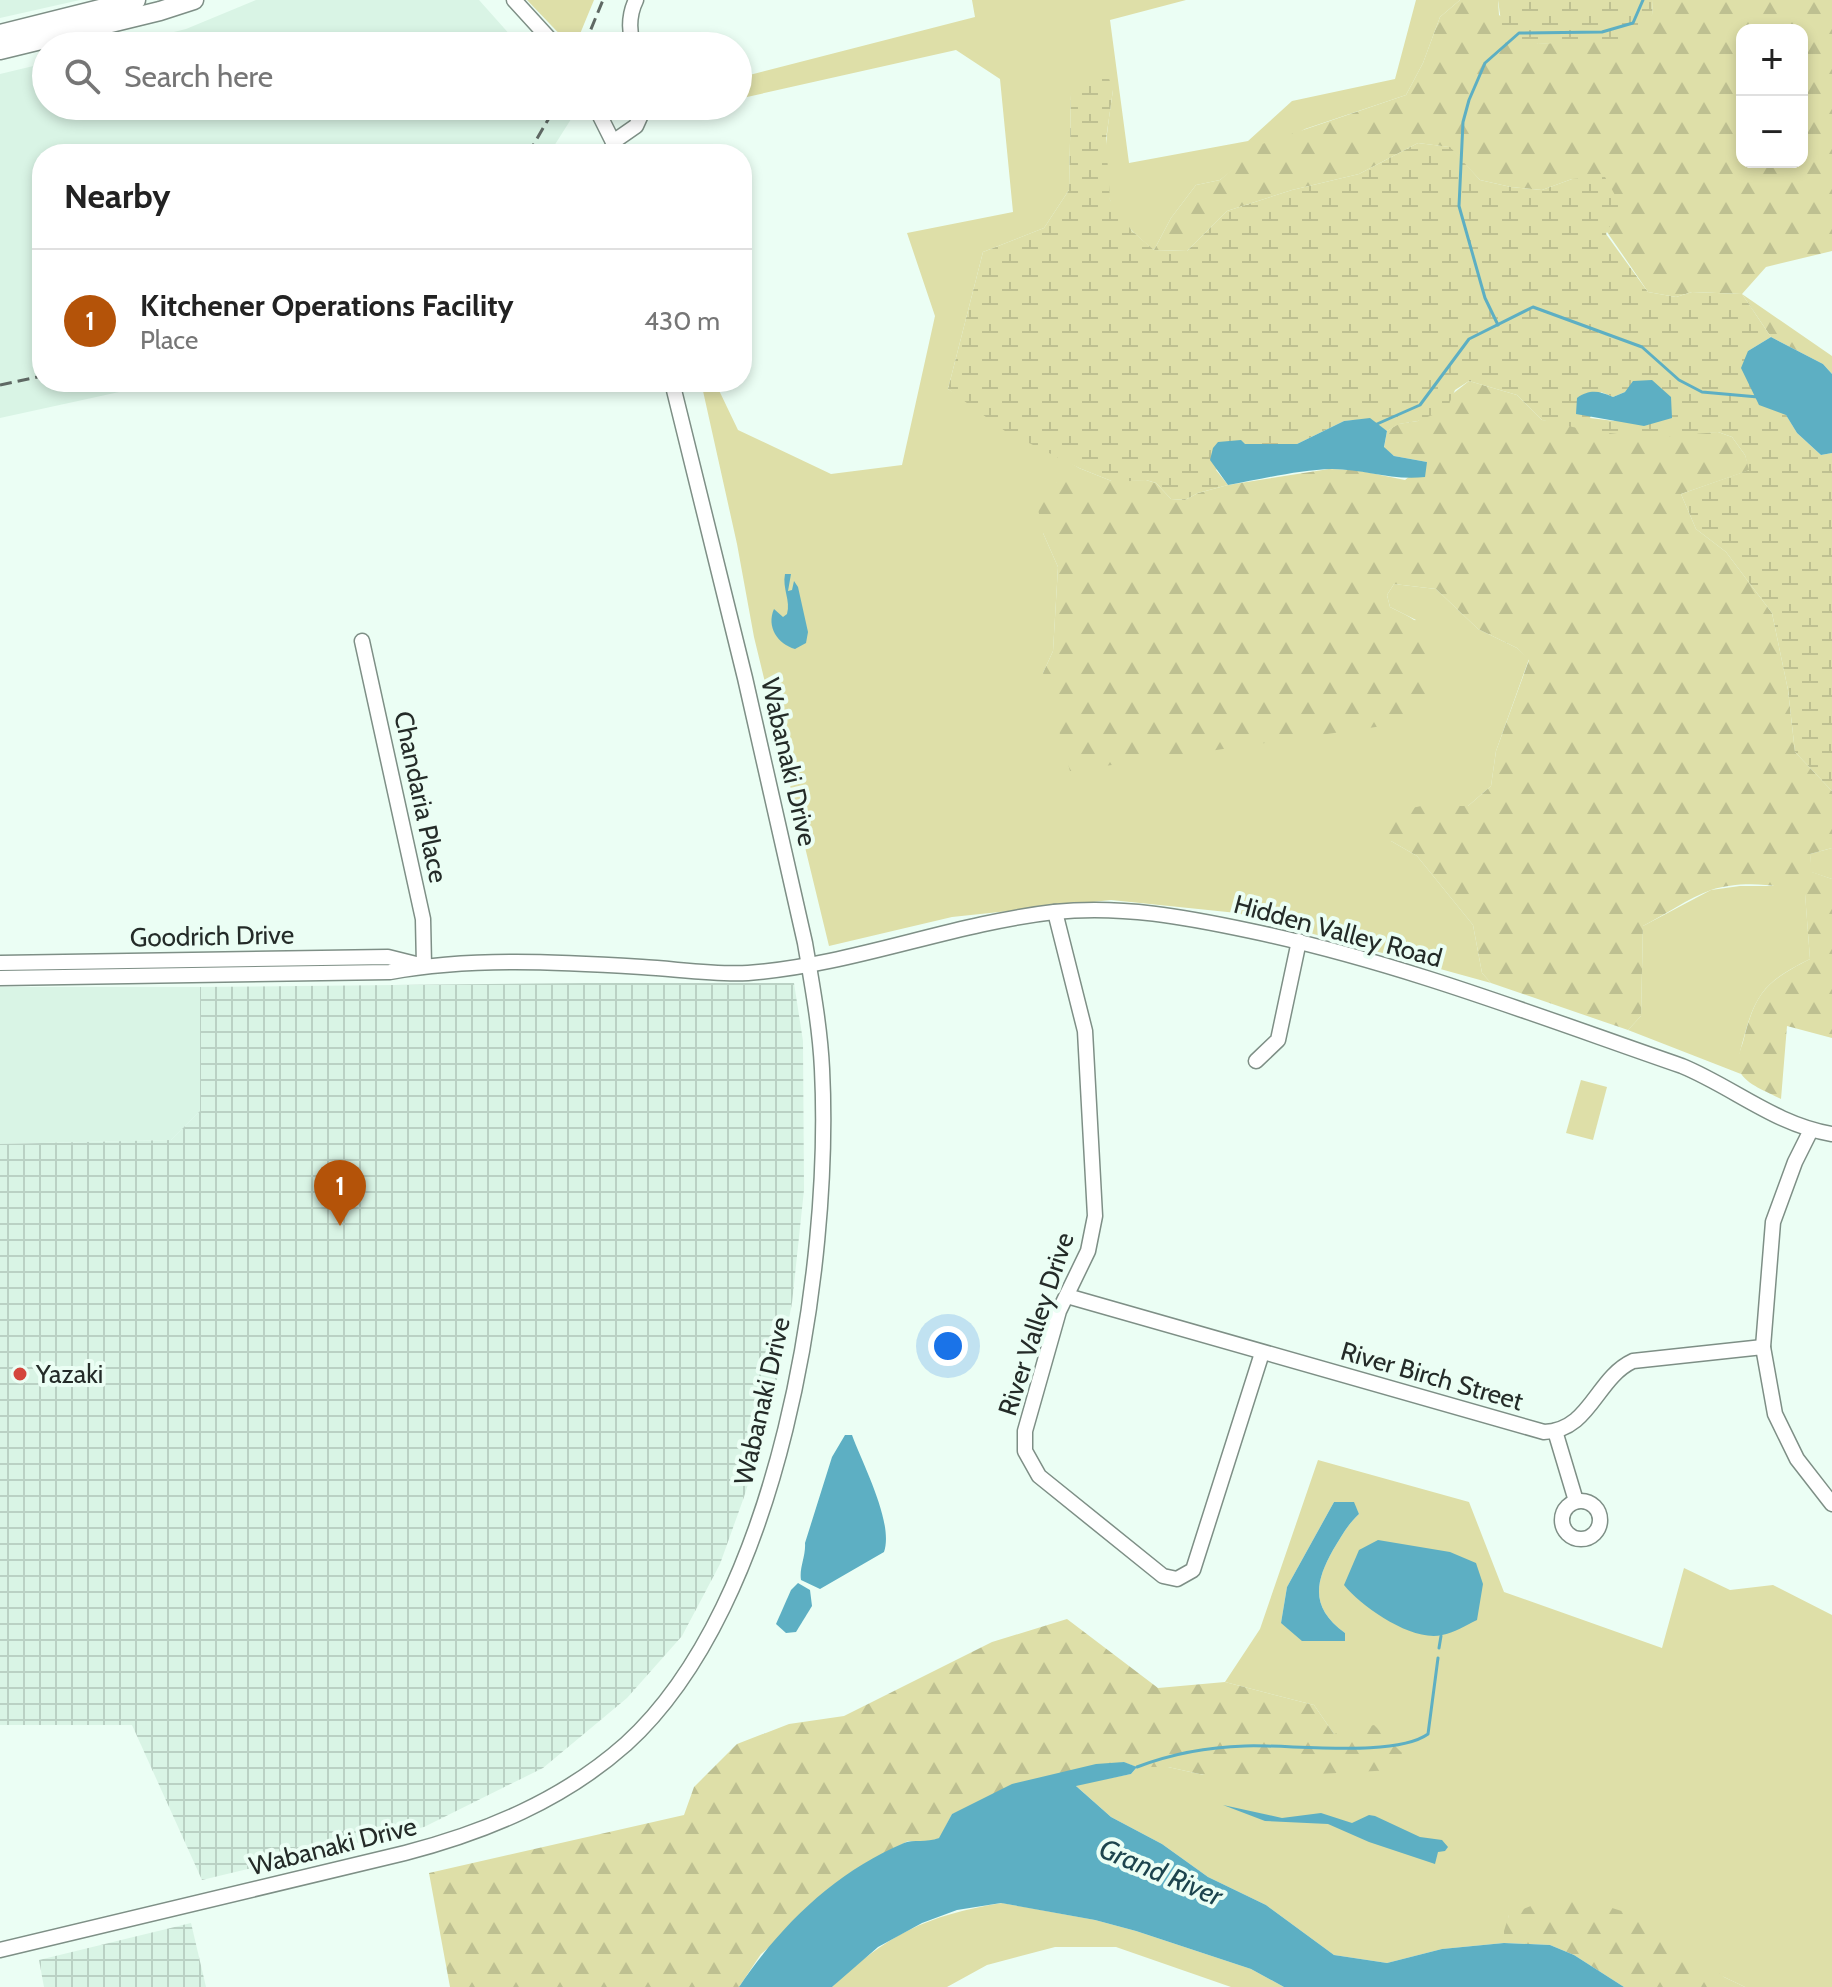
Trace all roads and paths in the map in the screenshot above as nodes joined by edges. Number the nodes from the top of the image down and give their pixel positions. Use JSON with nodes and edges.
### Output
{"nodes":[{"id":1,"x":136,"y":0,"type":"edge"},
{"id":2,"x":194,"y":0,"type":"edge"},
{"id":3,"x":514,"y":0,"type":"edge"},
{"id":4,"x":636,"y":0,"type":"edge"},
{"id":5,"x":74,"y":32,"type":"edge"},
{"id":6,"x":543,"y":32,"type":"edge"},
{"id":7,"x":630,"y":32,"type":"edge"},
{"id":8,"x":0,"y":34,"type":"edge"},
{"id":9,"x":32,"y":42,"type":"edge"},
{"id":10,"x":0,"y":50,"type":"edge"},
{"id":11,"x":601,"y":120,"type":"edge"},
{"id":12,"x":639,"y":120,"type":"edge"},
{"id":13,"x":612,"y":144,"type":"edge"},
{"id":14,"x":618,"y":144,"type":"edge"},
{"id":15,"x":674,"y":392,"type":"edge"},
{"id":16,"x":362,"y":641,"type":"dead end"},
{"id":17,"x":1055,"y":912,"type":"junction"},
{"id":18,"x":1299,"y":941,"type":"junction"},
{"id":19,"x":0,"y":963,"type":"edge"},
{"id":20,"x":809,"y":965,"type":"junction"},
{"id":21,"x":424,"y":966,"type":"junction"},
{"id":22,"x":0,"y":978,"type":"edge"},
{"id":23,"x":1256,"y":1061,"type":"dead end"},
{"id":24,"x":1811,"y":1130,"type":"junction"},
{"id":25,"x":1832,"y":1134,"type":"edge"},
{"id":26,"x":1067,"y":1296,"type":"junction"},
{"id":27,"x":1763,"y":1347,"type":"junction"},
{"id":28,"x":1262,"y":1353,"type":"junction"},
{"id":29,"x":1555,"y":1431,"type":"junction"},
{"id":30,"x":1576,"y":1501,"type":"dead end"},
{"id":31,"x":1832,"y":1504,"type":"edge"},
{"id":32,"x":0,"y":1950,"type":"edge"}],
"edges":[{"from":1,"to":8,"type":"main road"},
{"from":2,"to":5,"type":"main road"},
{"from":3,"to":6,"type":"street"},
{"from":4,"to":7,"type":"street"},
{"from":9,"to":10,"type":"main road"},
{"from":11,"to":13,"type":"street"},
{"from":12,"to":14,"type":"street"},
{"from":15,"to":20,"type":"street","name":"Wabanaki Drive"},
{"from":16,"to":21,"type":"street","name":"Chandaria Place"},
{"from":17,"to":18,"type":"street","name":"Hidden Valley Road"},
{"from":17,"to":20,"type":"street","name":"Hidden Valley Road"},
{"from":17,"to":26,"type":"street","name":"River Valley Drive"},
{"from":18,"to":23,"type":"street"},
{"from":18,"to":24,"type":"street","name":"Hidden Valley Road"},
{"from":19,"to":21,"type":"street","name":"Goodrich Drive"},
{"from":20,"to":21,"type":"street","name":"Goodrich Drive"},
{"from":20,"to":32,"type":"street","name":"Wabanaki Drive"},
{"from":21,"to":22,"type":"street","name":"Goodrich Drive"},
{"from":24,"to":25,"type":"street","name":"Hidden Valley Road"},
{"from":24,"to":27,"type":"street"},
{"from":26,"to":28,"type":"street","name":"River Birch Street"},
{"from":26,"to":28,"type":"street","name":"River Valley Drive"},
{"from":27,"to":29,"type":"street"},
{"from":27,"to":31,"type":"street"},
{"from":28,"to":29,"type":"street","name":"River Birch Street"},
{"from":29,"to":30,"type":"street"}]}
